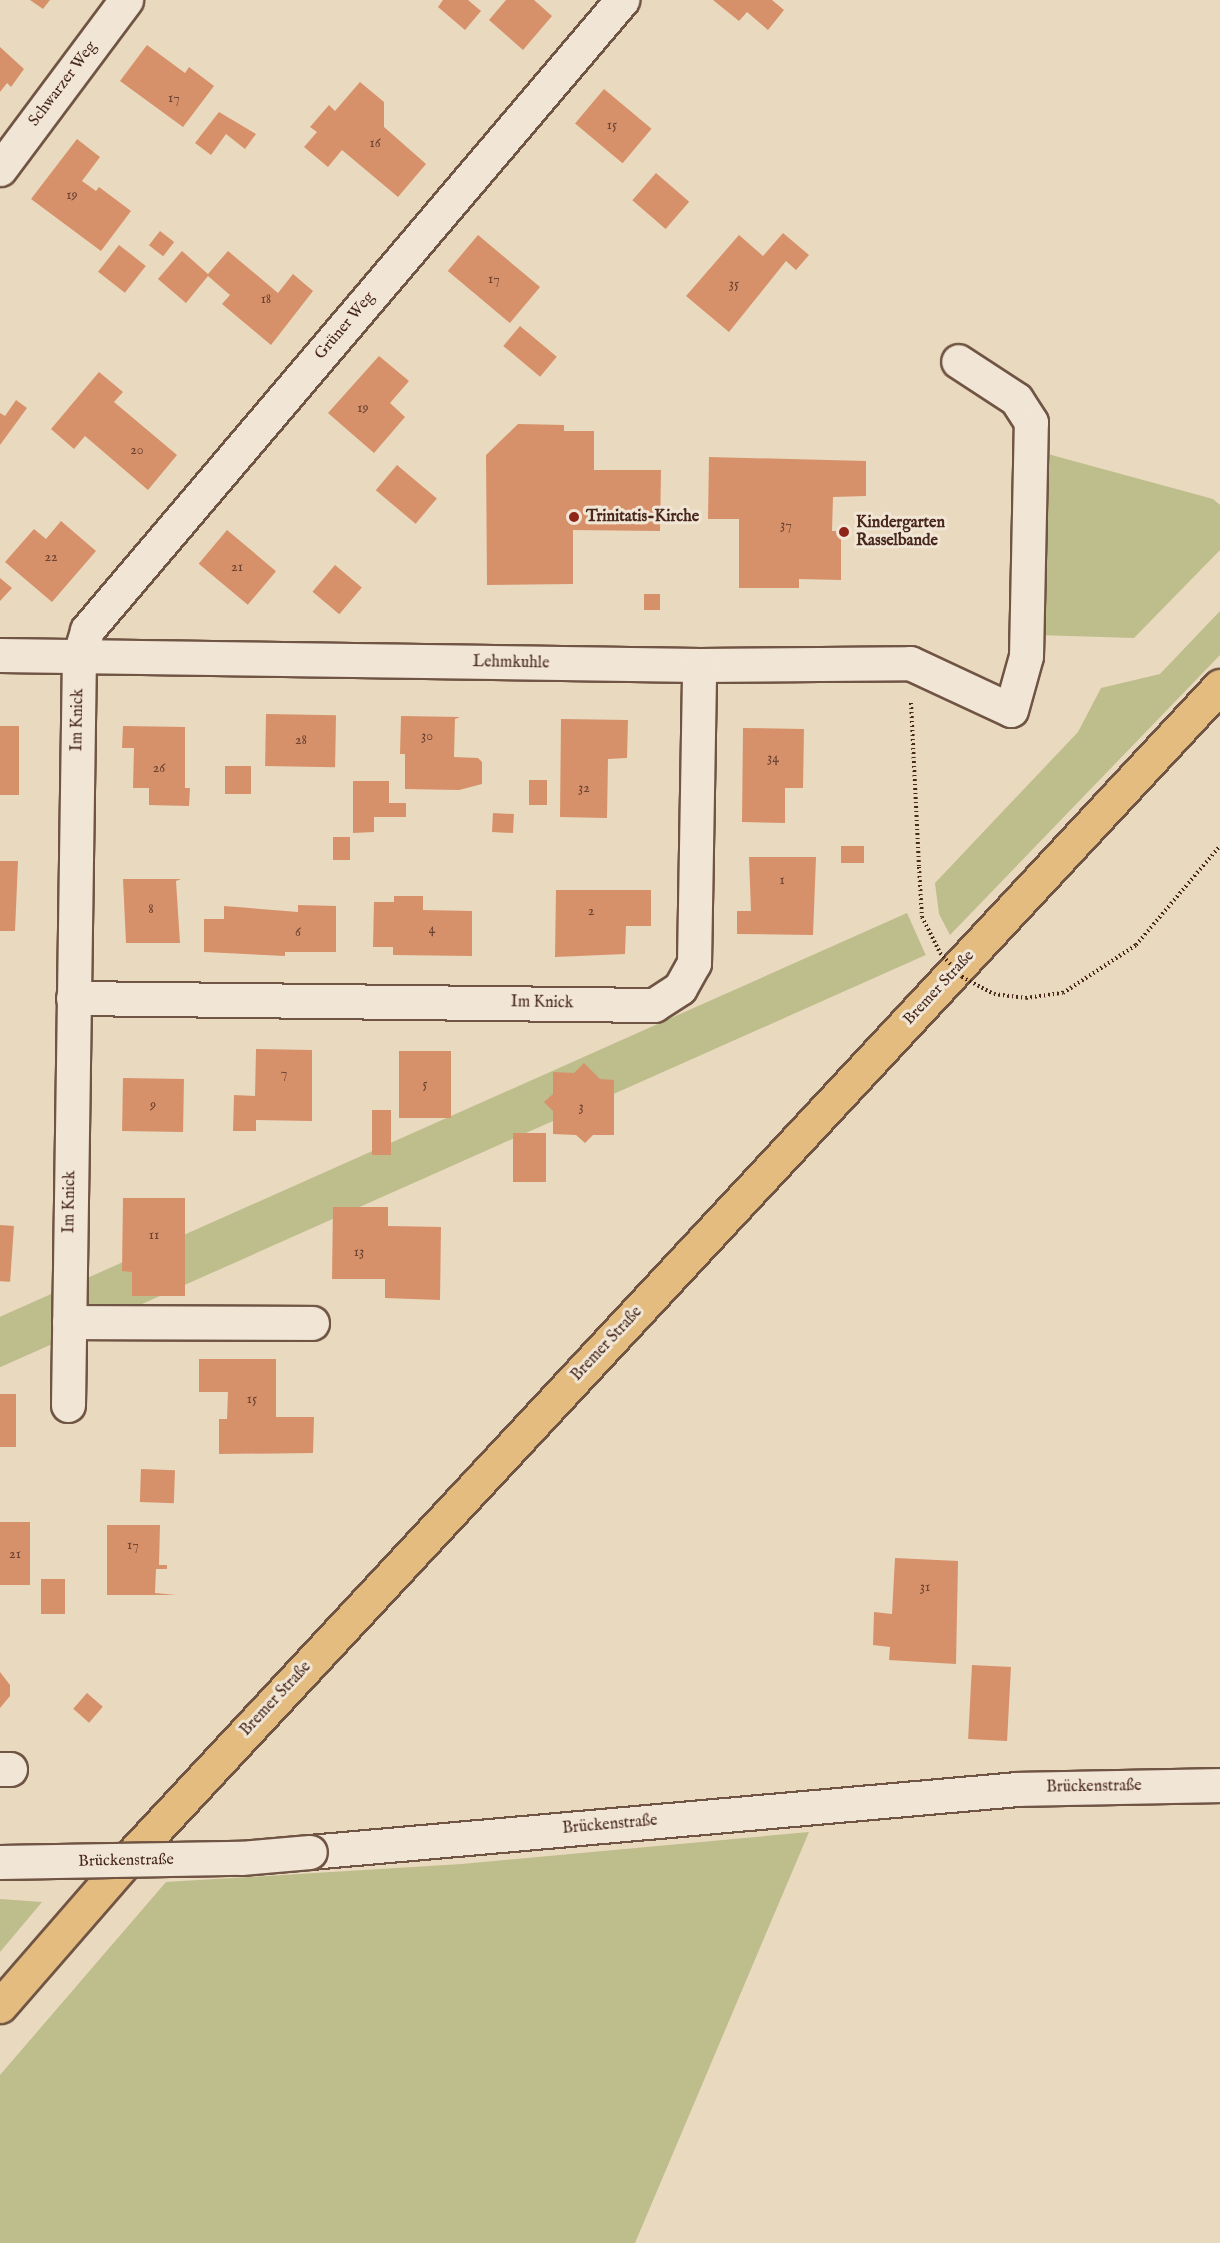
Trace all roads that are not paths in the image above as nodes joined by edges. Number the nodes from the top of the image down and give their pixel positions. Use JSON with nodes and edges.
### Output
{"nodes":[{"id":1,"x":126,"y":0,"type":"edge"},
{"id":2,"x":622,"y":0,"type":"edge"},
{"id":3,"x":0,"y":169,"type":"edge"},
{"id":4,"x":958,"y":361,"type":"dead end"},
{"id":5,"x":0,"y":655,"type":"edge"},
{"id":6,"x":79,"y":657,"type":"junction"},
{"id":7,"x":699,"y":665,"type":"junction"},
{"id":8,"x":1220,"y":686,"type":"edge"},
{"id":9,"x":73,"y":999,"type":"junction"},
{"id":10,"x":69,"y":1322,"type":"junction"},
{"id":11,"x":312,"y":1323,"type":"dead end"},
{"id":12,"x":68,"y":1405,"type":"dead end"},
{"id":13,"x":1220,"y":1785,"type":"edge"},
{"id":14,"x":0,"y":1862,"type":"edge"},
{"id":15,"x":0,"y":2006,"type":"edge"}],
"edges":[{"from":1,"to":3,"type":"street","name":"Schwarzer Weg"},
{"from":2,"to":6,"type":"street","name":"Grüner Weg"},
{"from":4,"to":7,"type":"street","name":"Lehmkuhle"},
{"from":5,"to":6,"type":"street","name":"Lehmkuhle"},
{"from":6,"to":7,"type":"street","name":"Lehmkuhle"},
{"from":6,"to":9,"type":"street","name":"Im Knick"},
{"from":7,"to":9,"type":"street","name":"Im Knick"},
{"from":8,"to":15,"type":"main road","name":"Bremer Straße"},
{"from":9,"to":10,"type":"street","name":"Im Knick"},
{"from":10,"to":11,"type":"street"},
{"from":10,"to":12,"type":"street","name":"Im Knick"},
{"from":13,"to":14,"type":"street","name":"Brückenstraße","bridge":true}]}
